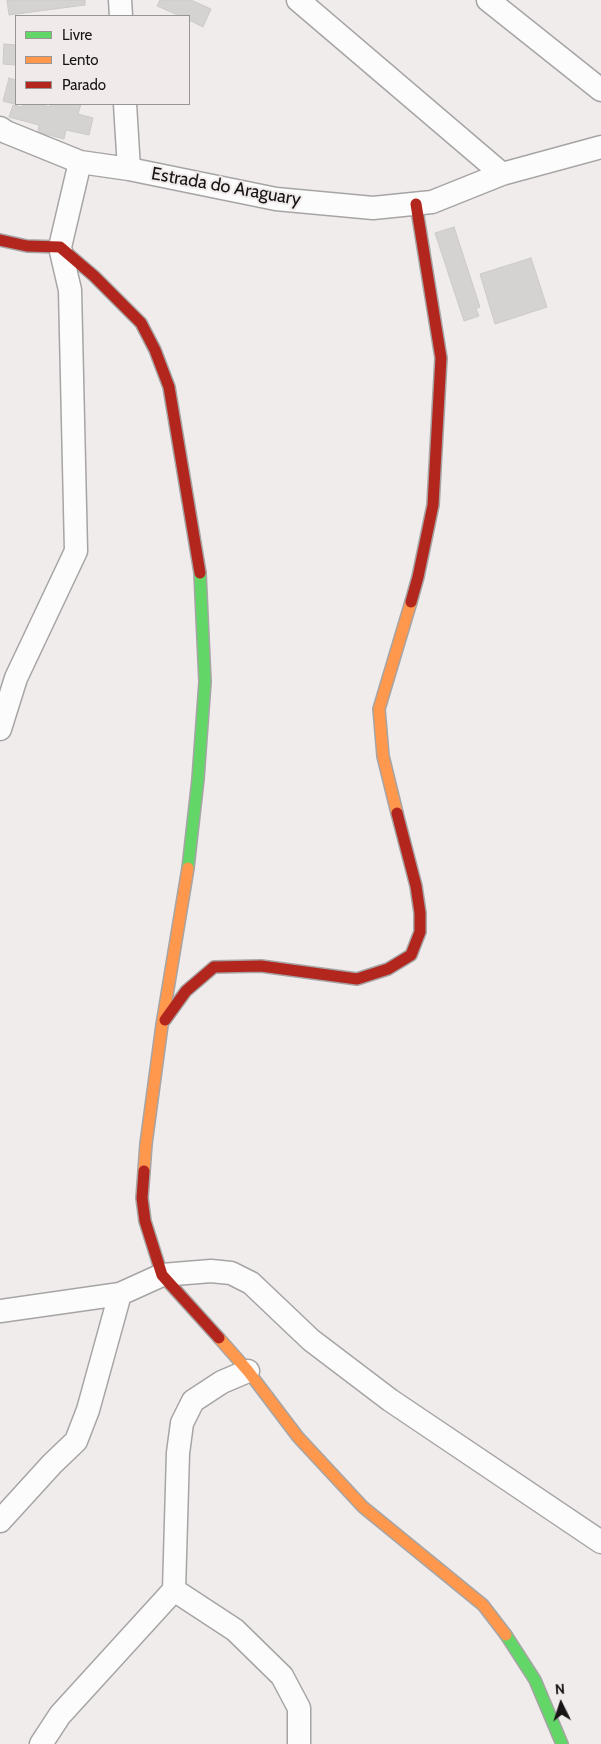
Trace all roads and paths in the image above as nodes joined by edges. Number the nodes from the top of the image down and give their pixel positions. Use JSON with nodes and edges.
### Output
{"nodes":[{"id":1,"x":120,"y":0,"type":"edge"},
{"id":2,"x":298,"y":0,"type":"edge"},
{"id":3,"x":488,"y":0,"type":"edge"},
{"id":4,"x":121,"y":15,"type":"edge"},
{"id":5,"x":601,"y":90,"type":"edge"},
{"id":6,"x":125,"y":105,"type":"edge"},
{"id":7,"x":0,"y":128,"type":"edge"},
{"id":8,"x":601,"y":147,"type":"edge"},
{"id":9,"x":80,"y":162,"type":"junction"},
{"id":10,"x":128,"y":169,"type":"junction"},
{"id":11,"x":502,"y":174,"type":"junction"},
{"id":12,"x":416,"y":204,"type":"junction"},
{"id":13,"x":0,"y":240,"type":"edge"},
{"id":14,"x":60,"y":247,"type":"junction"},
{"id":15,"x":0,"y":729,"type":"edge"},
{"id":16,"x":162,"y":1025,"type":"junction"},
{"id":17,"x":162,"y":1275,"type":"junction"},
{"id":18,"x":120,"y":1294,"type":"junction"},
{"id":19,"x":0,"y":1311,"type":"edge"},
{"id":20,"x":248,"y":1371,"type":"junction"},
{"id":21,"x":0,"y":1521,"type":"edge"},
{"id":22,"x":601,"y":1542,"type":"edge"},
{"id":23,"x":174,"y":1590,"type":"junction"},
{"id":24,"x":41,"y":1744,"type":"edge"},
{"id":25,"x":299,"y":1744,"type":"edge"},
{"id":26,"x":562,"y":1744,"type":"edge"}],
"edges":[{"from":1,"to":4,"type":"street"},
{"from":2,"to":11,"type":"street"},
{"from":3,"to":5,"type":"street"},
{"from":6,"to":10,"type":"street"},
{"from":7,"to":9,"type":"street","name":"Estrada do Araguary"},
{"from":8,"to":11,"type":"street","name":"Estrada do Araguary"},
{"from":9,"to":10,"type":"street","name":"Estrada do Araguary"},
{"from":9,"to":14,"type":"street"},
{"from":10,"to":12,"type":"street","name":"Estrada do Araguary"},
{"from":11,"to":12,"type":"street","name":"Estrada do Araguary"},
{"from":12,"to":16,"type":"street"},
{"from":13,"to":14,"type":"street"},
{"from":14,"to":15,"type":"street"},
{"from":14,"to":16,"type":"street"},
{"from":16,"to":17,"type":"street"},
{"from":17,"to":18,"type":"street"},
{"from":17,"to":20,"type":"street"},
{"from":17,"to":22,"type":"street"},
{"from":18,"to":19,"type":"street"},
{"from":18,"to":21,"type":"street"},
{"from":20,"to":23,"type":"street"},
{"from":20,"to":26,"type":"street"},
{"from":23,"to":24,"type":"street"},
{"from":23,"to":25,"type":"street"}]}
